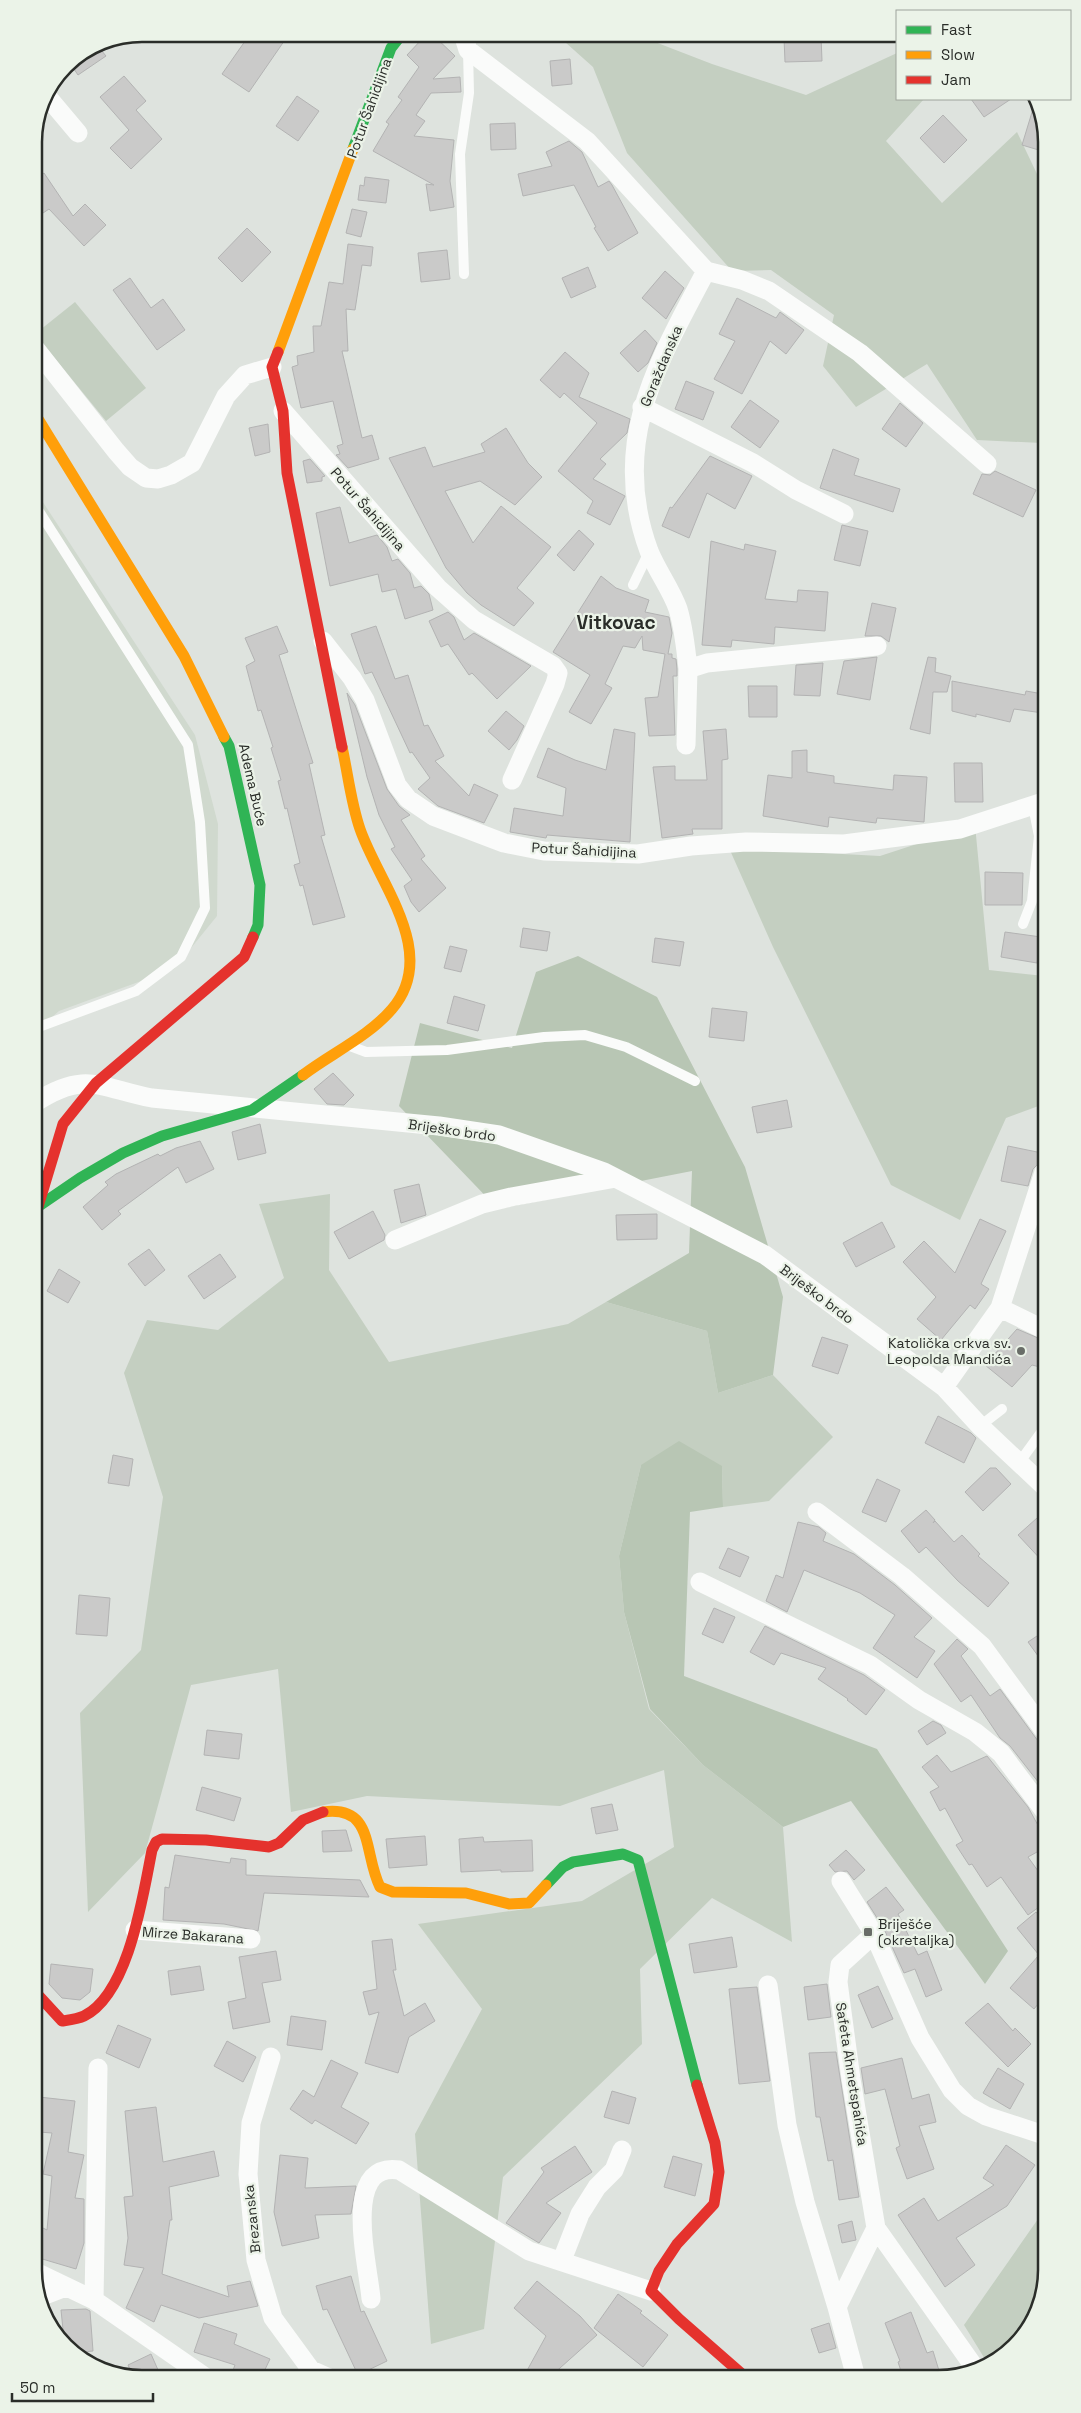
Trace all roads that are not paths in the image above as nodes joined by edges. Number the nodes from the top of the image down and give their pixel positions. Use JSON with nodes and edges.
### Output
{"nodes":[{"id":1,"x":395,"y":43,"type":"edge"},
{"id":2,"x":465,"y":43,"type":"edge"},
{"id":3,"x":466,"y":43,"type":"edge"},
{"id":4,"x":51,"y":101,"type":"edge"},
{"id":5,"x":78,"y":133,"type":"dead end"},
{"id":6,"x":706,"y":271,"type":"junction"},
{"id":7,"x":464,"y":274,"type":"dead end"},
{"id":8,"x":43,"y":359,"type":"edge"},
{"id":9,"x":272,"y":367,"type":"junction"},
{"id":10,"x":642,"y":407,"type":"junction"},
{"id":11,"x":283,"y":411,"type":"junction"},
{"id":12,"x":43,"y":427,"type":"edge"},
{"id":13,"x":987,"y":464,"type":"dead end"},
{"id":14,"x":844,"y":514,"type":"dead end"},
{"id":15,"x":43,"y":517,"type":"edge"},
{"id":16,"x":650,"y":551,"type":"junction"},
{"id":17,"x":633,"y":585,"type":"dead end"},
{"id":18,"x":318,"y":634,"type":"junction"},
{"id":19,"x":877,"y":646,"type":"dead end"},
{"id":20,"x":688,"y":669,"type":"junction"},
{"id":21,"x":686,"y":745,"type":"dead end"},
{"id":22,"x":512,"y":780,"type":"dead end"},
{"id":23,"x":1038,"y":804,"type":"edge"},
{"id":24,"x":1038,"y":845,"type":"edge"},
{"id":25,"x":1023,"y":924,"type":"dead end"},
{"id":26,"x":43,"y":1026,"type":"edge"},
{"id":27,"x":350,"y":1046,"type":"junction"},
{"id":28,"x":695,"y":1081,"type":"dead end"},
{"id":29,"x":96,"y":1083,"type":"junction"},
{"id":30,"x":43,"y":1098,"type":"edge"},
{"id":31,"x":254,"y":1109,"type":"junction"},
{"id":32,"x":616,"y":1178,"type":"junction"},
{"id":33,"x":1038,"y":1191,"type":"edge"},
{"id":34,"x":43,"y":1193,"type":"edge"},
{"id":35,"x":42,"y":1205,"type":"edge"},
{"id":36,"x":395,"y":1240,"type":"dead end"},
{"id":37,"x":1000,"y":1308,"type":"junction"},
{"id":38,"x":1038,"y":1327,"type":"edge"},
{"id":39,"x":944,"y":1387,"type":"junction"},
{"id":40,"x":1002,"y":1409,"type":"dead end"},
{"id":41,"x":980,"y":1426,"type":"junction"},
{"id":42,"x":1038,"y":1437,"type":"edge"},
{"id":43,"x":1019,"y":1463,"type":"junction"},
{"id":44,"x":1038,"y":1481,"type":"edge"},
{"id":45,"x":817,"y":1512,"type":"dead end"},
{"id":46,"x":700,"y":1582,"type":"dead end"},
{"id":47,"x":1038,"y":1722,"type":"edge"},
{"id":48,"x":1038,"y":1802,"type":"edge"},
{"id":49,"x":842,"y":1881,"type":"dead end"},
{"id":50,"x":135,"y":1930,"type":"junction"},
{"id":51,"x":874,"y":1934,"type":"junction"},
{"id":52,"x":251,"y":1939,"type":"dead end"},
{"id":53,"x":768,"y":1985,"type":"dead end"},
{"id":54,"x":42,"y":1999,"type":"edge"},
{"id":55,"x":270,"y":2057,"type":"dead end"},
{"id":56,"x":98,"y":2068,"type":"dead end"},
{"id":57,"x":1038,"y":2133,"type":"edge"},
{"id":58,"x":622,"y":2150,"type":"dead end"},
{"id":59,"x":876,"y":2228,"type":"junction"},
{"id":60,"x":562,"y":2260,"type":"junction"},
{"id":61,"x":42,"y":2275,"type":"edge"},
{"id":62,"x":66,"y":2287,"type":"junction"},
{"id":63,"x":651,"y":2291,"type":"junction"},
{"id":64,"x":46,"y":2295,"type":"edge"},
{"id":65,"x":371,"y":2299,"type":"dead end"},
{"id":66,"x":94,"y":2300,"type":"junction"},
{"id":67,"x":837,"y":2306,"type":"junction"},
{"id":68,"x":972,"y":2364,"type":"edge"},
{"id":69,"x":196,"y":2370,"type":"edge"},
{"id":70,"x":306,"y":2370,"type":"edge"},
{"id":71,"x":737,"y":2370,"type":"edge"},
{"id":72,"x":854,"y":2370,"type":"edge"}],
"edges":[{"from":1,"to":9,"type":"street","name":"Potur Šahidijina"},
{"from":2,"to":7,"type":"lane"},
{"from":3,"to":6,"type":"street"},
{"from":4,"to":5,"type":"street"},
{"from":6,"to":10,"type":"street","name":"Goraždanska"},
{"from":6,"to":13,"type":"street"},
{"from":8,"to":9,"type":"street"},
{"from":9,"to":11,"type":"street","name":"Potur Šahidijina"},
{"from":10,"to":14,"type":"street"},
{"from":10,"to":16,"type":"street","name":"Goraždanska"},
{"from":11,"to":18,"type":"street","name":"Potur Šahidijina"},
{"from":11,"to":22,"type":"street","name":"Potur Šahidijina"},
{"from":12,"to":29,"type":"street","name":"Adema Buće"},
{"from":15,"to":26,"type":"lane"},
{"from":16,"to":17,"type":"lane"},
{"from":16,"to":20,"type":"street","name":"Goraždanska"},
{"from":18,"to":23,"type":"street","name":"Potur Šahidijina"},
{"from":18,"to":27,"type":"street","name":"Potur Šahidijina"},
{"from":19,"to":20,"type":"street"},
{"from":20,"to":21,"type":"street","name":"Goraždanska"},
{"from":24,"to":25,"type":"lane"},
{"from":27,"to":28,"type":"lane"},
{"from":27,"to":31,"type":"street","name":"Potur Šahidijina"},
{"from":29,"to":30,"type":"street"},
{"from":29,"to":31,"type":"street","name":"Briješko brdo"},
{"from":29,"to":34,"type":"street"},
{"from":31,"to":32,"type":"street","name":"Briješko brdo"},
{"from":31,"to":35,"type":"street","name":"Potur Šahidijina"},
{"from":32,"to":36,"type":"street"},
{"from":32,"to":39,"type":"street","name":"Briješko brdo"},
{"from":33,"to":37,"type":"street"},
{"from":37,"to":38,"type":"street"},
{"from":37,"to":39,"type":"street"},
{"from":39,"to":41,"type":"street","name":"Briješko brdo"},
{"from":40,"to":41,"type":"lane"},
{"from":41,"to":43,"type":"street","name":"Briješko brdo"},
{"from":42,"to":43,"type":"lane"},
{"from":43,"to":44,"type":"street","name":"Briješko brdo"},
{"from":45,"to":47,"type":"street"},
{"from":46,"to":48,"type":"street"},
{"from":49,"to":51,"type":"street"},
{"from":50,"to":52,"type":"street","name":"Mirze Bakarana"},
{"from":50,"to":54,"type":"street","name":"Mirze Bakarana"},
{"from":50,"to":63,"type":"street","name":"Mirze Bakarana"},
{"from":51,"to":57,"type":"street"},
{"from":51,"to":59,"type":"street","name":"Safeta Ahmetspahića"},
{"from":53,"to":67,"type":"street"},
{"from":55,"to":70,"type":"street","name":"Brezanska"},
{"from":56,"to":66,"type":"street"},
{"from":58,"to":60,"type":"street"},
{"from":59,"to":67,"type":"street"},
{"from":59,"to":68,"type":"street","name":"Safeta Ahmetspahića"},
{"from":60,"to":63,"type":"street"},
{"from":60,"to":65,"type":"street"},
{"from":61,"to":62,"type":"street"},
{"from":62,"to":64,"type":"street"},
{"from":62,"to":66,"type":"street"},
{"from":63,"to":71,"type":"street"},
{"from":66,"to":69,"type":"street"},
{"from":67,"to":72,"type":"street"}]}
